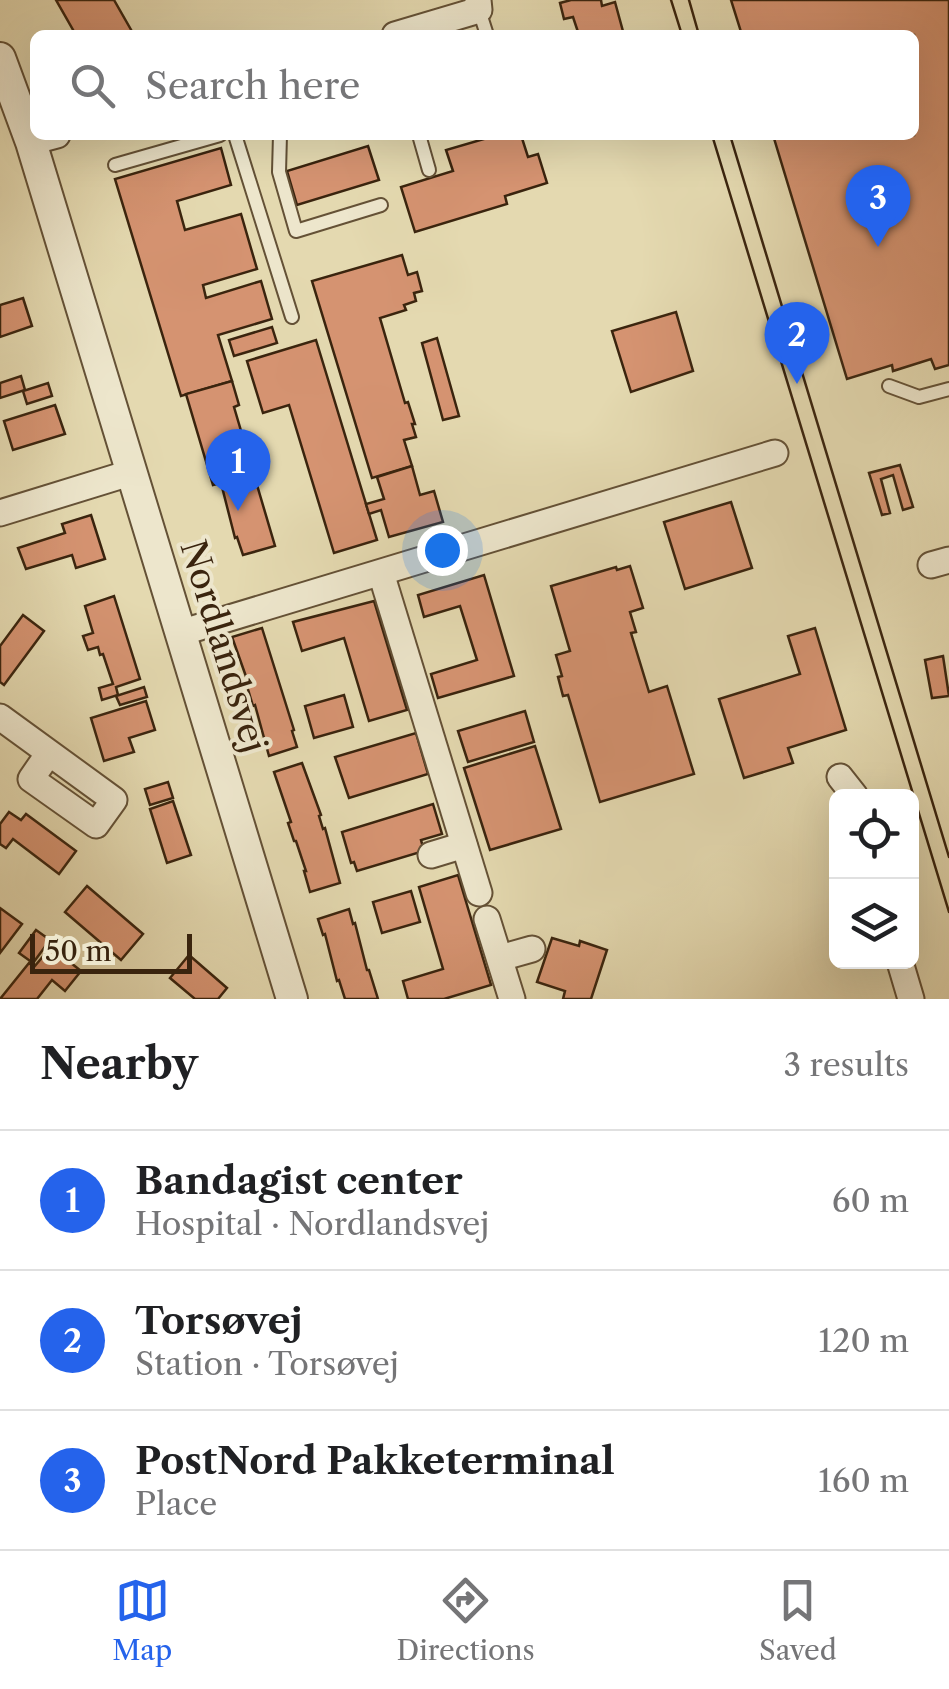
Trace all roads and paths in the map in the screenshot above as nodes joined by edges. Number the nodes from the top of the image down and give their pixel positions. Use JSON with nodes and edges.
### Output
{"nodes":[{"id":1,"x":481,"y":15,"type":"edge"},
{"id":2,"x":417,"y":30,"type":"edge"},
{"id":3,"x":0,"y":58,"type":"edge"},
{"id":4,"x":30,"y":113,"type":"edge"},
{"id":5,"x":44,"y":140,"type":"edge"},
{"id":6,"x":203,"y":140,"type":"edge"},
{"id":7,"x":237,"y":140,"type":"edge"},
{"id":8,"x":280,"y":140,"type":"edge"},
{"id":9,"x":420,"y":140,"type":"edge"},
{"id":10,"x":115,"y":166,"type":"dead end"},
{"id":11,"x":429,"y":170,"type":"dead end"},
{"id":12,"x":381,"y":205,"type":"dead end"},
{"id":13,"x":292,"y":318,"type":"dead end"},
{"id":14,"x":889,"y":386,"type":"dead end"},
{"id":15,"x":949,"y":389,"type":"edge"},
{"id":16,"x":775,"y":453,"type":"dead end"},
{"id":17,"x":132,"y":472,"type":"junction"},
{"id":18,"x":3,"y":503,"type":"edge"},
{"id":19,"x":381,"y":573,"type":"junction"},
{"id":20,"x":180,"y":634,"type":"junction"},
{"id":21,"x":0,"y":717,"type":"edge"},
{"id":22,"x":49,"y":753,"type":"dead end"},
{"id":23,"x":464,"y":845,"type":"junction"},
{"id":24,"x":431,"y":854,"type":"dead end"},
{"id":25,"x":479,"y":893,"type":"dead end"},
{"id":26,"x":488,"y":919,"type":"dead end"},
{"id":27,"x":532,"y":948,"type":"dead end"},
{"id":28,"x":500,"y":958,"type":"junction"},
{"id":29,"x":902,"y":969,"type":"edge"},
{"id":30,"x":292,"y":999,"type":"edge"},
{"id":31,"x":512,"y":999,"type":"edge"},
{"id":32,"x":911,"y":999,"type":"edge"}],
"edges":[{"from":1,"to":2,"type":"street"},
{"from":3,"to":4,"type":"street","name":"Nordlandsvej"},
{"from":5,"to":17,"type":"street","name":"Nordlandsvej"},
{"from":6,"to":10,"type":"lane"},
{"from":7,"to":13,"type":"lane"},
{"from":8,"to":12,"type":"lane"},
{"from":9,"to":11,"type":"lane"},
{"from":14,"to":15,"type":"lane"},
{"from":16,"to":19,"type":"street"},
{"from":17,"to":18,"type":"street"},
{"from":17,"to":20,"type":"street","name":"Nordlandsvej"},
{"from":19,"to":20,"type":"street"},
{"from":19,"to":23,"type":"street"},
{"from":20,"to":30,"type":"street","name":"Nordlandsvej"},
{"from":21,"to":22,"type":"street"},
{"from":23,"to":24,"type":"street"},
{"from":23,"to":25,"type":"street"},
{"from":26,"to":28,"type":"street"},
{"from":27,"to":28,"type":"street"},
{"from":28,"to":31,"type":"street"},
{"from":29,"to":32,"type":"street"}]}
